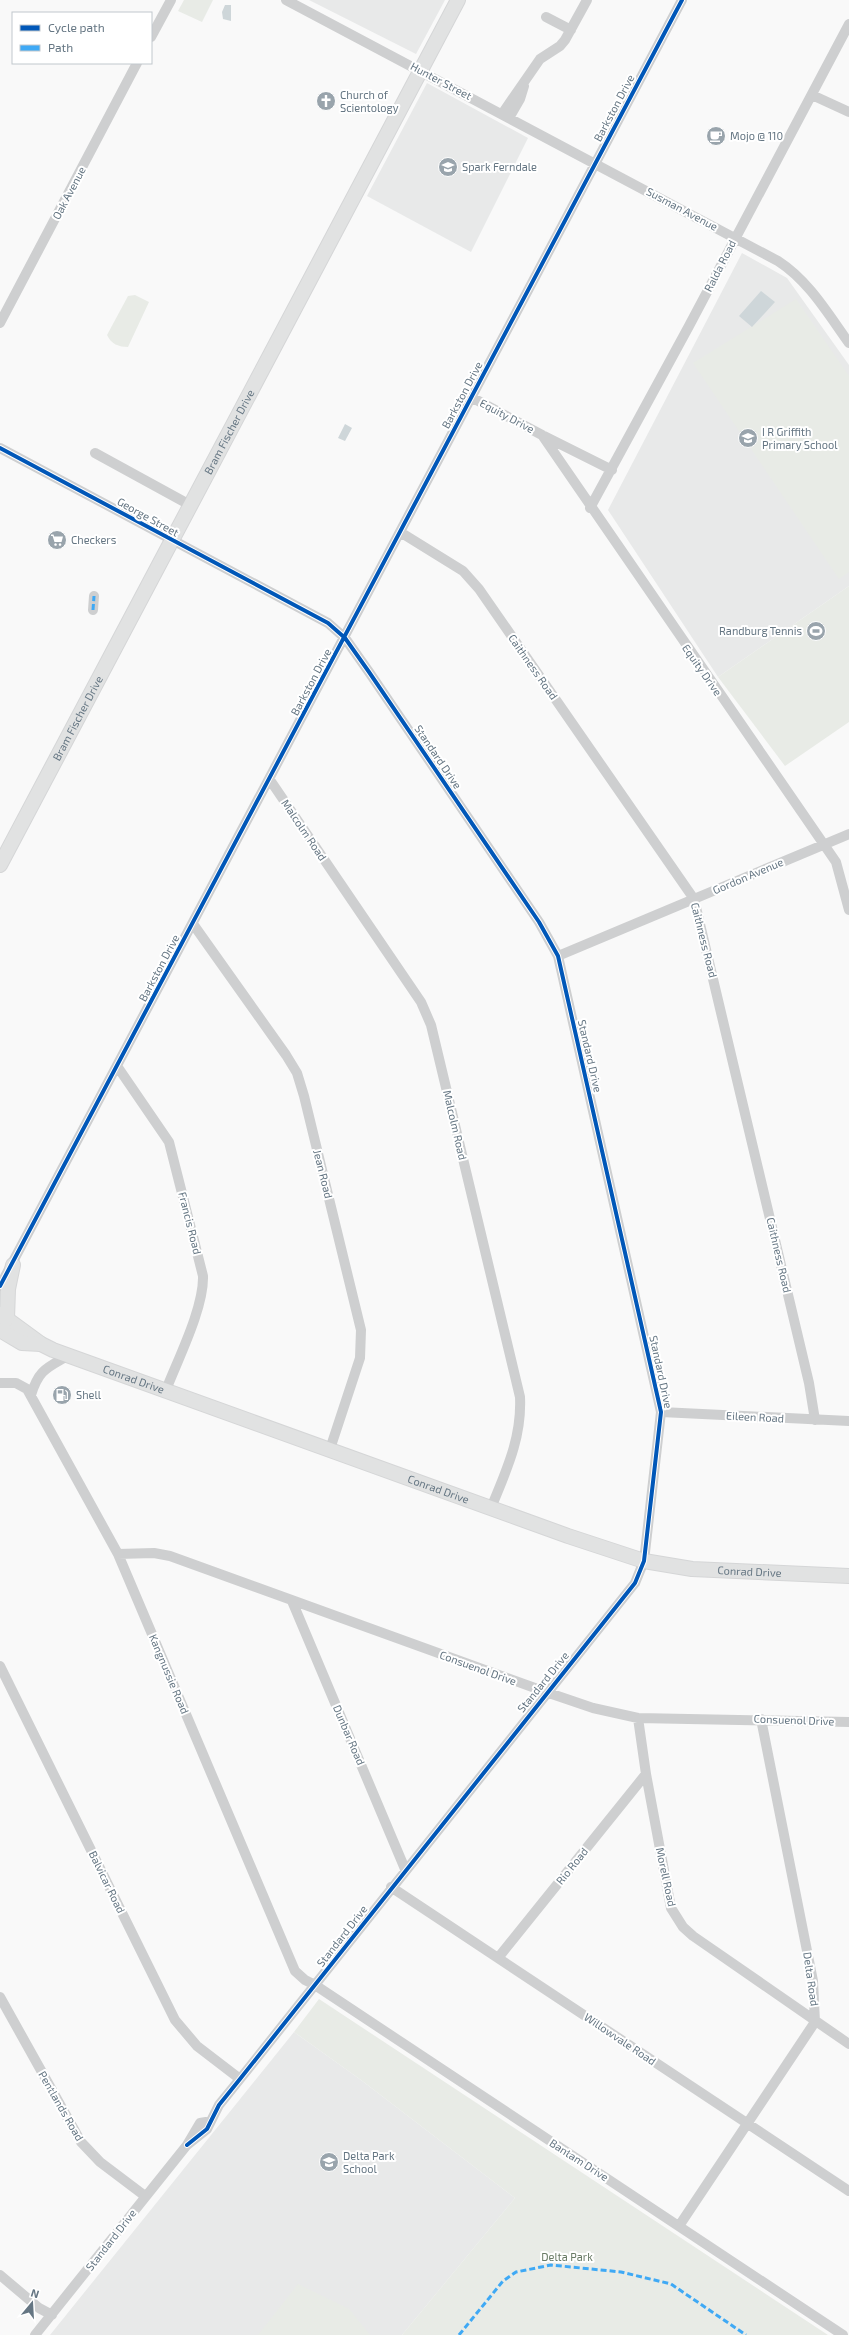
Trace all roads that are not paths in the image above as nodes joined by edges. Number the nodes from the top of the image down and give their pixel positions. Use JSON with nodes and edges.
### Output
{"nodes":[{"id":1,"x":171,"y":0,"type":"edge"},
{"id":2,"x":286,"y":0,"type":"edge"},
{"id":3,"x":458,"y":0,"type":"edge"},
{"id":4,"x":587,"y":0,"type":"edge"},
{"id":5,"x":682,"y":0,"type":"edge"},
{"id":6,"x":546,"y":16,"type":"dead end"},
{"id":7,"x":849,"y":24,"type":"edge"},
{"id":8,"x":571,"y":30,"type":"junction"},
{"id":9,"x":152,"y":35,"type":"edge"},
{"id":10,"x":136,"y":64,"type":"edge"},
{"id":11,"x":420,"y":70,"type":"junction"},
{"id":12,"x":812,"y":95,"type":"junction"},
{"id":13,"x":849,"y":112,"type":"edge"},
{"id":14,"x":506,"y":116,"type":"junction"},
{"id":15,"x":595,"y":163,"type":"junction"},
{"id":16,"x":736,"y":237,"type":"junction"},
{"id":17,"x":0,"y":323,"type":"edge"},
{"id":18,"x":849,"y":343,"type":"edge"},
{"id":19,"x":471,"y":397,"type":"junction"},
{"id":20,"x":542,"y":435,"type":"junction"},
{"id":21,"x":0,"y":448,"type":"edge"},
{"id":22,"x":95,"y":453,"type":"dead end"},
{"id":23,"x":612,"y":470,"type":"junction"},
{"id":24,"x":190,"y":505,"type":"junction"},
{"id":25,"x":590,"y":508,"type":"junction"},
{"id":26,"x":400,"y":532,"type":"junction"},
{"id":27,"x":172,"y":540,"type":"junction"},
{"id":28,"x":94,"y":596,"type":"dead end"},
{"id":29,"x":287,"y":601,"type":"joint"},
{"id":30,"x":93,"y":610,"type":"dead end"},
{"id":31,"x":345,"y":638,"type":"junction"},
{"id":32,"x":270,"y":780,"type":"junction"},
{"id":33,"x":849,"y":834,"type":"edge"},
{"id":34,"x":823,"y":845,"type":"junction"},
{"id":35,"x":0,"y":864,"type":"edge"},
{"id":36,"x":694,"y":899,"type":"junction"},
{"id":37,"x":849,"y":910,"type":"edge"},
{"id":38,"x":193,"y":924,"type":"junction"},
{"id":39,"x":558,"y":956,"type":"junction"},
{"id":40,"x":117,"y":1066,"type":"junction"},
{"id":41,"x":7,"y":1271,"type":"edge"},
{"id":42,"x":0,"y":1286,"type":"edge"},
{"id":43,"x":2,"y":1321,"type":"edge"},
{"id":44,"x":0,"y":1342,"type":"edge"},
{"id":45,"x":22,"y":1343,"type":"junction"},
{"id":46,"x":41,"y":1344,"type":"junction"},
{"id":47,"x":69,"y":1355,"type":"junction"},
{"id":48,"x":0,"y":1383,"type":"edge"},
{"id":49,"x":166,"y":1390,"type":"junction"},
{"id":50,"x":31,"y":1395,"type":"junction"},
{"id":51,"x":661,"y":1412,"type":"junction"},
{"id":52,"x":815,"y":1420,"type":"junction"},
{"id":53,"x":849,"y":1421,"type":"edge"},
{"id":54,"x":330,"y":1449,"type":"junction"},
{"id":55,"x":491,"y":1508,"type":"junction"},
{"id":56,"x":118,"y":1554,"type":"junction"},
{"id":57,"x":644,"y":1561,"type":"junction"},
{"id":58,"x":849,"y":1576,"type":"edge"},
{"id":59,"x":292,"y":1601,"type":"junction"},
{"id":60,"x":0,"y":1666,"type":"edge"},
{"id":61,"x":546,"y":1692,"type":"junction"},
{"id":62,"x":638,"y":1718,"type":"junction"},
{"id":63,"x":761,"y":1719,"type":"junction"},
{"id":64,"x":849,"y":1722,"type":"edge"},
{"id":65,"x":646,"y":1774,"type":"junction"},
{"id":66,"x":405,"y":1870,"type":"junction"},
{"id":67,"x":391,"y":1887,"type":"junction"},
{"id":68,"x":498,"y":1958,"type":"junction"},
{"id":69,"x":315,"y":1985,"type":"junction"},
{"id":70,"x":0,"y":1997,"type":"edge"},
{"id":71,"x":815,"y":2022,"type":"junction"},
{"id":72,"x":849,"y":2044,"type":"edge"},
{"id":73,"x":240,"y":2079,"type":"junction"},
{"id":74,"x":746,"y":2123,"type":"junction"},
{"id":75,"x":849,"y":2191,"type":"edge"},
{"id":76,"x":145,"y":2196,"type":"junction"},
{"id":77,"x":679,"y":2226,"type":"junction"},
{"id":78,"x":0,"y":2275,"type":"edge"},
{"id":79,"x":52,"y":2315,"type":"junction"},
{"id":80,"x":36,"y":2335,"type":"edge"},
{"id":81,"x":843,"y":2335,"type":"edge"}],
"edges":[{"from":1,"to":9,"type":"street"},
{"from":2,"to":11,"type":"street","name":"Hunter Street"},
{"from":3,"to":11,"type":"street","name":"Bram Fischer Drive"},
{"from":4,"to":8,"type":"street"},
{"from":5,"to":15,"type":"street","name":"Barkston Drive"},
{"from":6,"to":8,"type":"street"},
{"from":7,"to":12,"type":"street","name":"Ralda Road"},
{"from":8,"to":14,"type":"street"},
{"from":10,"to":17,"type":"street","name":"Oak Avenue"},
{"from":11,"to":14,"type":"street","name":"Hunter Street"},
{"from":11,"to":24,"type":"street","name":"Bram Fischer Drive"},
{"from":12,"to":13,"type":"street"},
{"from":12,"to":16,"type":"street","name":"Ralda Road"},
{"from":14,"to":15,"type":"street","name":"Hunter Street"},
{"from":15,"to":16,"type":"street","name":"Susman Avenue"},
{"from":15,"to":19,"type":"street","name":"Barkston Drive"},
{"from":16,"to":18,"type":"street","name":"Susman Avenue"},
{"from":16,"to":23,"type":"street","name":"Ralda Road"},
{"from":19,"to":20,"type":"street","name":"Equity Drive"},
{"from":19,"to":26,"type":"street","name":"Barkston Drive"},
{"from":20,"to":23,"type":"street","name":"Equity Drive"},
{"from":20,"to":25,"type":"street","name":"Equity Drive"},
{"from":21,"to":27,"type":"street","name":"George Street"},
{"from":22,"to":24,"type":"street"},
{"from":23,"to":25,"type":"street","name":"Ralda Road"},
{"from":24,"to":27,"type":"street","name":"Bram Fischer Drive"},
{"from":25,"to":34,"type":"street","name":"Equity Drive"},
{"from":26,"to":31,"type":"street","name":"Barkston Drive"},
{"from":26,"to":36,"type":"street","name":"Caithness Road"},
{"from":27,"to":29,"type":"street","name":"George Street"},
{"from":27,"to":35,"type":"street","name":"Bram Fischer Drive"},
{"from":28,"to":30,"type":"street"},
{"from":29,"to":31,"type":"street","name":"Standard Drive"},
{"from":31,"to":32,"type":"street","name":"Barkston Drive"},
{"from":31,"to":39,"type":"street","name":"Standard Drive"},
{"from":32,"to":38,"type":"street","name":"Barkston Drive"},
{"from":32,"to":55,"type":"street","name":"Malcolm Road"},
{"from":33,"to":34,"type":"street","name":"Gordon Avenue"},
{"from":34,"to":36,"type":"street","name":"Gordon Avenue"},
{"from":34,"to":37,"type":"street","name":"Equity Drive"},
{"from":36,"to":39,"type":"street","name":"Gordon Avenue"},
{"from":36,"to":52,"type":"street","name":"Caithness Road"},
{"from":38,"to":40,"type":"street","name":"Barkston Drive"},
{"from":38,"to":54,"type":"street","name":"Jean Road"},
{"from":39,"to":51,"type":"street","name":"Standard Drive"},
{"from":40,"to":41,"type":"street","name":"Barkston Drive"},
{"from":40,"to":49,"type":"street","name":"Francis Road"},
{"from":41,"to":42,"type":"street","name":"Barkston Drive"},
{"from":41,"to":43,"type":"street"},
{"from":43,"to":45,"type":"street","name":"Conrad Drive"},
{"from":43,"to":46,"type":"street","name":"Conrad Drive"},
{"from":44,"to":45,"type":"street"},
{"from":45,"to":46,"type":"street","name":"Conrad Drive"},
{"from":46,"to":47,"type":"street","name":"Conrad Drive"},
{"from":47,"to":49,"type":"street","name":"Conrad Drive"},
{"from":47,"to":50,"type":"street"},
{"from":48,"to":50,"type":"street","name":"Kangnussie Road"},
{"from":49,"to":54,"type":"street","name":"Conrad Drive"},
{"from":50,"to":56,"type":"street","name":"Kangnussie Road"},
{"from":51,"to":52,"type":"street","name":"Eileen Road"},
{"from":51,"to":57,"type":"street","name":"Standard Drive"},
{"from":52,"to":53,"type":"street","name":"Eileen Road"},
{"from":54,"to":55,"type":"street","name":"Conrad Drive"},
{"from":55,"to":57,"type":"street","name":"Conrad Drive"},
{"from":56,"to":59,"type":"street","name":"Consuenol Drive"},
{"from":56,"to":69,"type":"street","name":"Kangnussie Road"},
{"from":57,"to":58,"type":"street","name":"Conrad Drive"},
{"from":57,"to":61,"type":"street","name":"Standard Drive"},
{"from":59,"to":61,"type":"street","name":"Consuenol Drive"},
{"from":59,"to":66,"type":"street","name":"Dunbar Road"},
{"from":60,"to":73,"type":"street","name":"Balvicar Road"},
{"from":61,"to":62,"type":"street","name":"Consuenol Drive"},
{"from":61,"to":66,"type":"street","name":"Standard Drive"},
{"from":62,"to":63,"type":"street","name":"Consuenol Drive"},
{"from":62,"to":65,"type":"street","name":"Morell Road"},
{"from":63,"to":64,"type":"street","name":"Consuenol Drive"},
{"from":63,"to":71,"type":"street","name":"Delta Road"},
{"from":65,"to":68,"type":"street","name":"Rio Road"},
{"from":65,"to":71,"type":"street","name":"Morell Road"},
{"from":66,"to":67,"type":"street","name":"Standard Drive"},
{"from":67,"to":68,"type":"street","name":"Willowvale Road"},
{"from":67,"to":69,"type":"street","name":"Standard Drive"},
{"from":68,"to":74,"type":"street","name":"Willowvale Road"},
{"from":69,"to":73,"type":"street","name":"Standard Drive"},
{"from":69,"to":77,"type":"street","name":"Bantam Drive"},
{"from":70,"to":76,"type":"street","name":"Pentlands Road"},
{"from":71,"to":72,"type":"street","name":"Morell Road"},
{"from":71,"to":74,"type":"street","name":"Delta Road"},
{"from":73,"to":76,"type":"street","name":"Standard Drive"},
{"from":74,"to":75,"type":"street","name":"Willowvale Road"},
{"from":74,"to":77,"type":"street","name":"Delta Road"},
{"from":76,"to":79,"type":"street","name":"Standard Drive"},
{"from":77,"to":81,"type":"street","name":"Bantam Drive"},
{"from":78,"to":79,"type":"street"},
{"from":79,"to":80,"type":"street","name":"Standard Drive"}]}
